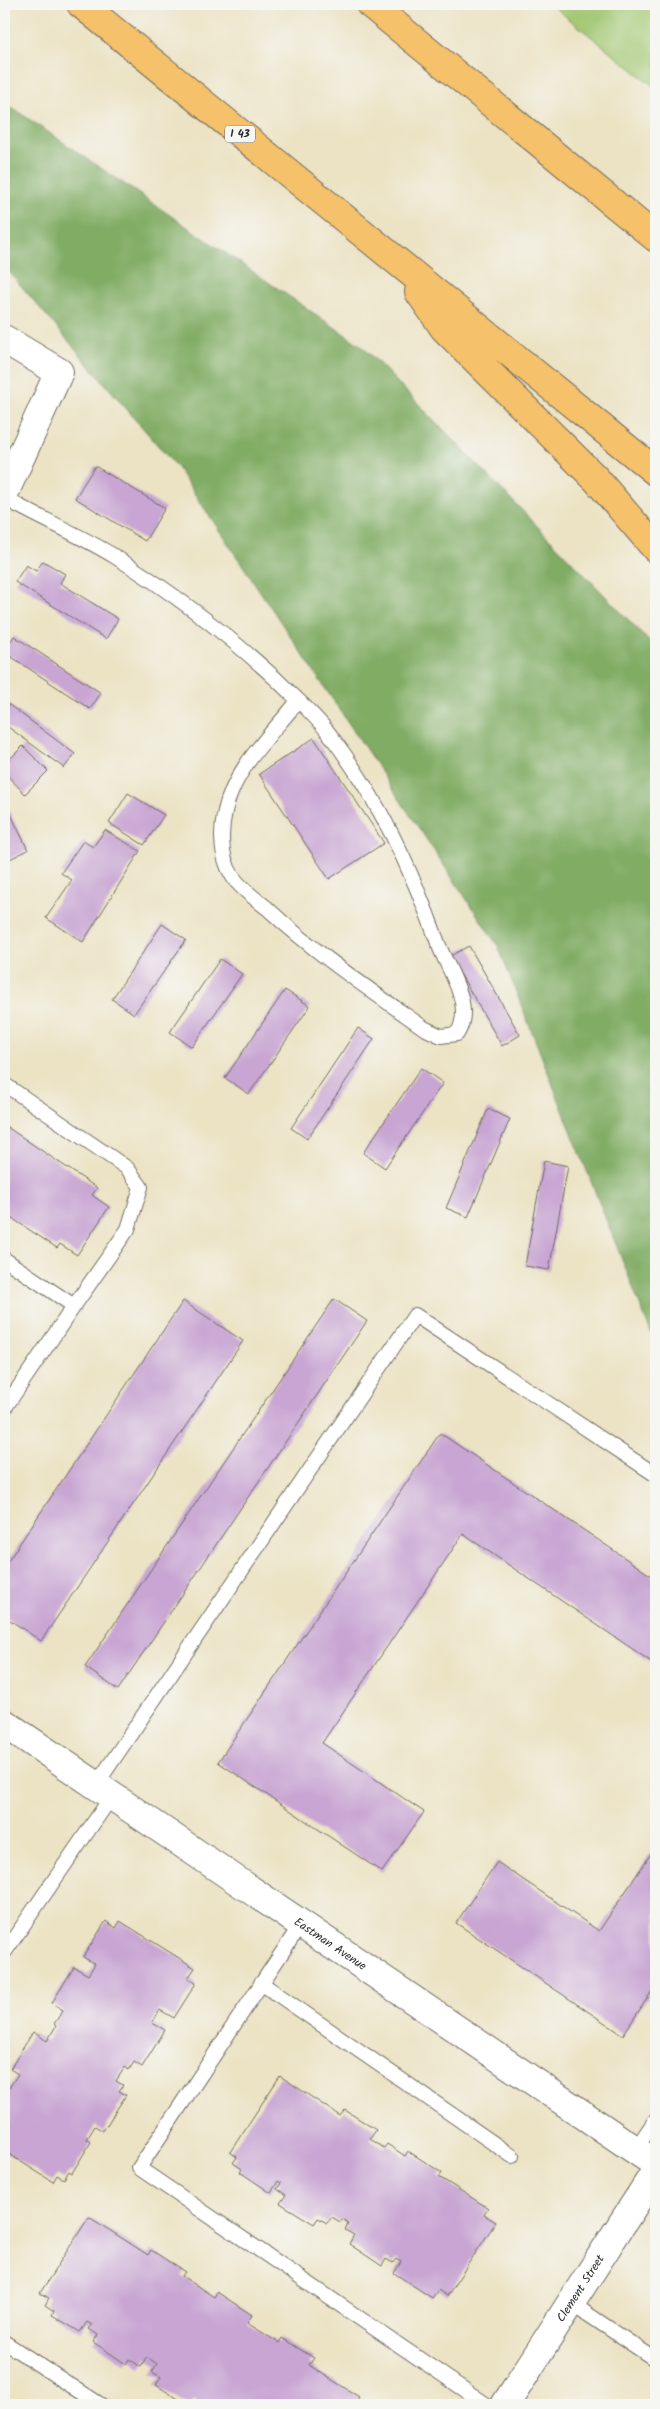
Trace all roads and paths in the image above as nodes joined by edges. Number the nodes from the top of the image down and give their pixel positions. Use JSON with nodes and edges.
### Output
{"nodes":[{"id":1,"x":81,"y":4,"type":"edge"},
{"id":2,"x":370,"y":4,"type":"edge"},
{"id":3,"x":656,"y":238,"type":"edge"},
{"id":4,"x":399,"y":264,"type":"junction"},
{"id":5,"x":4,"y":339,"type":"edge"},
{"id":6,"x":656,"y":472,"type":"edge"},
{"id":7,"x":4,"y":494,"type":"edge"},
{"id":8,"x":4,"y":498,"type":"edge"},
{"id":9,"x":656,"y":549,"type":"edge"},
{"id":10,"x":298,"y":701,"type":"junction"},
{"id":11,"x":4,"y":1084,"type":"edge"},
{"id":12,"x":4,"y":1259,"type":"edge"},
{"id":13,"x":74,"y":1306,"type":"junction"},
{"id":14,"x":4,"y":1409,"type":"edge"},
{"id":15,"x":656,"y":1474,"type":"edge"},
{"id":16,"x":4,"y":1723,"type":"edge"},
{"id":17,"x":104,"y":1790,"type":"junction"},
{"id":18,"x":301,"y":1924,"type":"junction"},
{"id":19,"x":4,"y":1954,"type":"edge"},
{"id":20,"x":262,"y":1983,"type":"junction"},
{"id":21,"x":656,"y":2119,"type":"edge"},
{"id":22,"x":512,"y":2156,"type":"dead end"},
{"id":23,"x":646,"y":2157,"type":"edge"},
{"id":24,"x":656,"y":2171,"type":"edge"},
{"id":25,"x":572,"y":2303,"type":"junction"},
{"id":26,"x":4,"y":2342,"type":"edge"},
{"id":27,"x":656,"y":2360,"type":"edge"},
{"id":28,"x":101,"y":2405,"type":"edge"},
{"id":29,"x":487,"y":2405,"type":"edge"},
{"id":30,"x":506,"y":2405,"type":"edge"}],
"edges":[{"from":1,"to":4,"type":"highway","number":"I 43"},
{"from":2,"to":3,"type":"highway"},
{"from":4,"to":6,"type":"highway","number":"I 43"},
{"from":4,"to":9,"type":"highway"},
{"from":5,"to":7,"type":"street"},
{"from":8,"to":10,"type":"lane"},
{"from":10,"to":10,"type":"lane"},
{"from":11,"to":13,"type":"lane"},
{"from":12,"to":13,"type":"lane"},
{"from":13,"to":14,"type":"lane"},
{"from":15,"to":17,"type":"lane"},
{"from":16,"to":17,"type":"street","name":"Eastman Avenue"},
{"from":17,"to":18,"type":"street","name":"Eastman Avenue"},
{"from":17,"to":19,"type":"lane"},
{"from":18,"to":20,"type":"lane"},
{"from":18,"to":23,"type":"street","name":"Eastman Avenue"},
{"from":20,"to":22,"type":"lane"},
{"from":20,"to":29,"type":"lane"},
{"from":21,"to":23,"type":"lane"},
{"from":24,"to":25,"type":"street","name":"Clement Street"},
{"from":25,"to":27,"type":"lane"},
{"from":25,"to":30,"type":"street","name":"Clement Street"},
{"from":26,"to":28,"type":"lane"}]}
